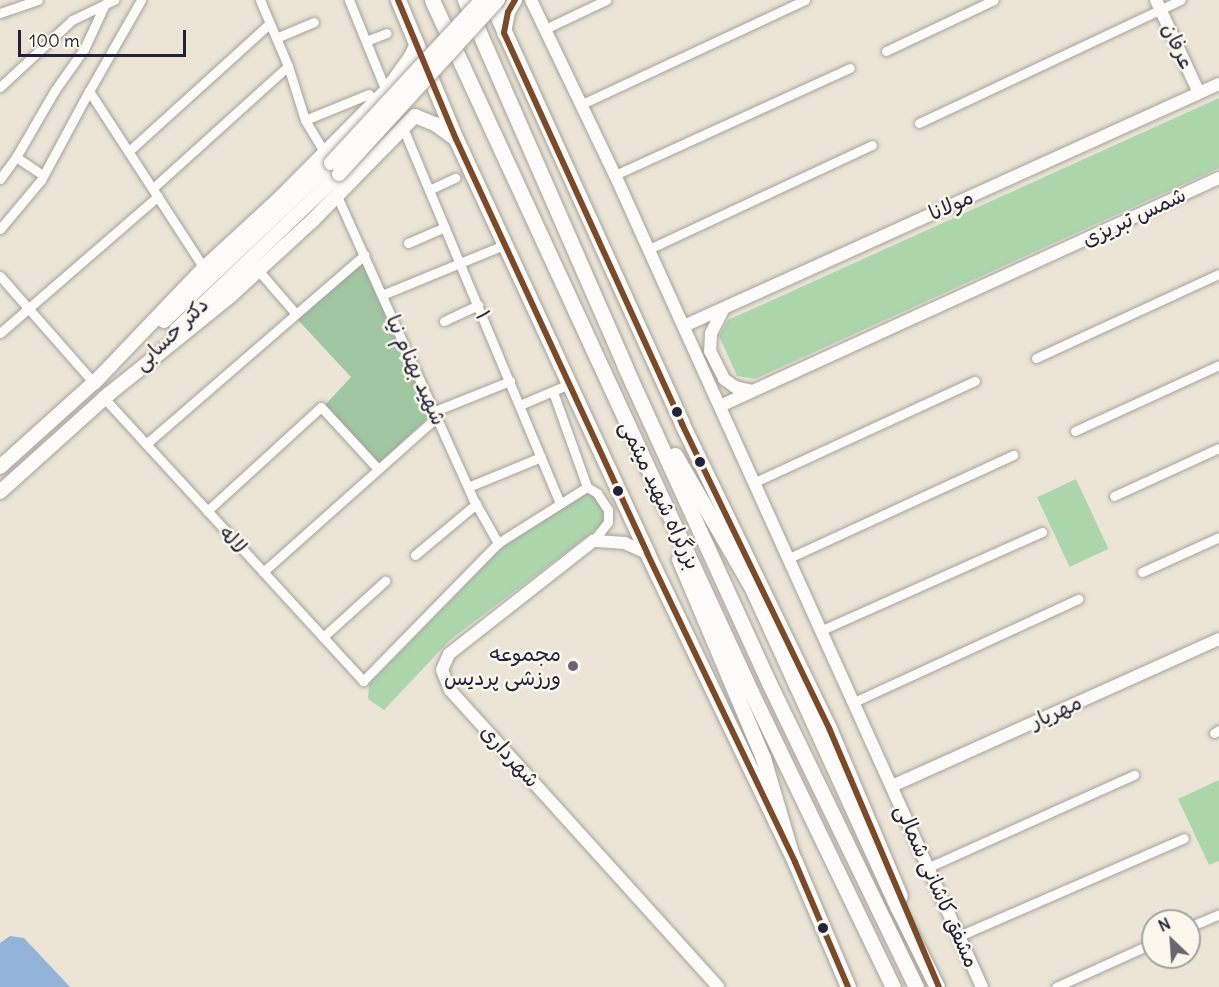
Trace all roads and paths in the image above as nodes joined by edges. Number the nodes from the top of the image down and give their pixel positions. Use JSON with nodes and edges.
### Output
{"nodes":[{"id":1,"x":38,"y":0,"type":"edge"},
{"id":2,"x":141,"y":0,"type":"edge"},
{"id":3,"x":260,"y":0,"type":"edge"},
{"id":4,"x":349,"y":0,"type":"edge"},
{"id":5,"x":398,"y":0,"type":"edge"},
{"id":6,"x":432,"y":0,"type":"edge"},
{"id":7,"x":465,"y":0,"type":"edge"},
{"id":8,"x":482,"y":0,"type":"edge"},
{"id":9,"x":490,"y":0,"type":"edge"},
{"id":10,"x":498,"y":0,"type":"edge"},
{"id":11,"x":515,"y":0,"type":"edge"},
{"id":12,"x":531,"y":0,"type":"edge"},
{"id":13,"x":606,"y":0,"type":"edge"},
{"id":14,"x":805,"y":0,"type":"edge"},
{"id":15,"x":994,"y":0,"type":"edge"},
{"id":16,"x":1180,"y":0,"type":"edge"},
{"id":17,"x":110,"y":2,"type":"edge"},
{"id":18,"x":1158,"y":4,"type":"edge"},
{"id":19,"x":0,"y":13,"type":"edge"},
{"id":20,"x":314,"y":22,"type":"dead end"},
{"id":21,"x":270,"y":23,"type":"junction"},
{"id":22,"x":545,"y":29,"type":"junction"},
{"id":23,"x":387,"y":33,"type":"dead end"},
{"id":24,"x":504,"y":33,"type":"junction"},
{"id":25,"x":276,"y":38,"type":"junction"},
{"id":26,"x":366,"y":41,"type":"junction"},
{"id":27,"x":417,"y":44,"type":"junction"},
{"id":28,"x":886,"y":51,"type":"dead end"},
{"id":29,"x":288,"y":66,"type":"junction"},
{"id":30,"x":850,"y":68,"type":"dead end"},
{"id":31,"x":1219,"y":84,"type":"edge"},
{"id":32,"x":0,"y":87,"type":"edge"},
{"id":33,"x":388,"y":88,"type":"junction"},
{"id":34,"x":89,"y":91,"type":"junction"},
{"id":35,"x":1199,"y":93,"type":"junction"},
{"id":36,"x":369,"y":94,"type":"dead end"},
{"id":37,"x":582,"y":104,"type":"junction"},
{"id":38,"x":415,"y":116,"type":"junction"},
{"id":39,"x":305,"y":120,"type":"junction"},
{"id":40,"x":919,"y":123,"type":"dead end"},
{"id":41,"x":403,"y":128,"type":"junction"},
{"id":42,"x":456,"y":139,"type":"junction"},
{"id":43,"x":872,"y":146,"type":"dead end"},
{"id":44,"x":129,"y":151,"type":"junction"},
{"id":45,"x":16,"y":158,"type":"junction"},
{"id":46,"x":332,"y":164,"type":"junction"},
{"id":47,"x":43,"y":175,"type":"junction"},
{"id":48,"x":615,"y":175,"type":"junction"},
{"id":49,"x":456,"y":178,"type":"dead end"},
{"id":50,"x":1219,"y":178,"type":"edge"},
{"id":51,"x":0,"y":179,"type":"edge"},
{"id":52,"x":429,"y":190,"type":"junction"},
{"id":53,"x":156,"y":192,"type":"junction"},
{"id":54,"x":337,"y":196,"type":"junction"},
{"id":55,"x":1,"y":227,"type":"edge"},
{"id":56,"x":445,"y":227,"type":"junction"},
{"id":57,"x":408,"y":243,"type":"dead end"},
{"id":58,"x":504,"y":244,"type":"junction"},
{"id":59,"x":649,"y":249,"type":"junction"},
{"id":60,"x":364,"y":255,"type":"junction"},
{"id":61,"x":460,"y":262,"type":"junction"},
{"id":62,"x":204,"y":268,"type":"junction"},
{"id":63,"x":258,"y":270,"type":"junction"},
{"id":64,"x":1219,"y":274,"type":"edge"},
{"id":65,"x":0,"y":276,"type":"edge"},
{"id":66,"x":382,"y":295,"type":"junction"},
{"id":67,"x":478,"y":305,"type":"junction"},
{"id":68,"x":725,"y":307,"type":"junction"},
{"id":69,"x":29,"y":308,"type":"junction"},
{"id":70,"x":296,"y":314,"type":"junction"},
{"id":71,"x":444,"y":321,"type":"dead end"},
{"id":72,"x":684,"y":326,"type":"junction"},
{"id":73,"x":0,"y":333,"type":"edge"},
{"id":74,"x":1036,"y":358,"type":"dead end"},
{"id":75,"x":1219,"y":365,"type":"edge"},
{"id":76,"x":626,"y":367,"type":"junction"},
{"id":77,"x":605,"y":375,"type":"junction"},
{"id":78,"x":510,"y":381,"type":"junction"},
{"id":79,"x":975,"y":381,"type":"dead end"},
{"id":80,"x":94,"y":382,"type":"junction"},
{"id":81,"x":569,"y":384,"type":"junction"},
{"id":82,"x":752,"y":391,"type":"junction"},
{"id":83,"x":553,"y":392,"type":"junction"},
{"id":84,"x":104,"y":398,"type":"junction"},
{"id":85,"x":520,"y":405,"type":"junction"},
{"id":86,"x":720,"y":406,"type":"junction"},
{"id":87,"x":436,"y":414,"type":"junction"},
{"id":88,"x":1075,"y":431,"type":"dead end"},
{"id":89,"x":146,"y":444,"type":"junction"},
{"id":90,"x":1219,"y":448,"type":"edge"},
{"id":91,"x":1013,"y":455,"type":"dead end"},
{"id":92,"x":541,"y":457,"type":"junction"},
{"id":93,"x":0,"y":467,"type":"edge"},
{"id":94,"x":378,"y":469,"type":"junction"},
{"id":95,"x":755,"y":482,"type":"junction"},
{"id":96,"x":468,"y":487,"type":"junction"},
{"id":97,"x":587,"y":488,"type":"junction"},
{"id":98,"x":0,"y":492,"type":"edge"},
{"id":99,"x":1114,"y":496,"type":"dead end"},
{"id":100,"x":476,"y":504,"type":"junction"},
{"id":101,"x":560,"y":504,"type":"junction"},
{"id":102,"x":207,"y":511,"type":"junction"},
{"id":103,"x":1042,"y":532,"type":"dead end"},
{"id":104,"x":1219,"y":537,"type":"edge"},
{"id":105,"x":593,"y":540,"type":"junction"},
{"id":106,"x":498,"y":543,"type":"junction"},
{"id":107,"x":647,"y":553,"type":"junction"},
{"id":108,"x":415,"y":555,"type":"dead end"},
{"id":109,"x":789,"y":558,"type":"junction"},
{"id":110,"x":263,"y":572,"type":"junction"},
{"id":111,"x":1142,"y":572,"type":"dead end"},
{"id":112,"x":385,"y":581,"type":"dead end"},
{"id":113,"x":1078,"y":598,"type":"dead end"},
{"id":114,"x":822,"y":630,"type":"junction"},
{"id":115,"x":323,"y":637,"type":"junction"},
{"id":116,"x":1219,"y":639,"type":"edge"},
{"id":117,"x":854,"y":702,"type":"junction"},
{"id":118,"x":1134,"y":775,"type":"dead end"},
{"id":119,"x":892,"y":786,"type":"junction"},
{"id":120,"x":1184,"y":838,"type":"dead end"},
{"id":121,"x":791,"y":853,"type":"junction"},
{"id":122,"x":928,"y":867,"type":"junction"},
{"id":123,"x":1219,"y":914,"type":"edge"},
{"id":124,"x":1201,"y":922,"type":"edge"},
{"id":125,"x":959,"y":936,"type":"junction"},
{"id":126,"x":1141,"y":949,"type":"edge"},
{"id":127,"x":718,"y":987,"type":"edge"},
{"id":128,"x":848,"y":987,"type":"edge"},
{"id":129,"x":893,"y":987,"type":"edge"},
{"id":130,"x":916,"y":987,"type":"edge"},
{"id":131,"x":938,"y":987,"type":"edge"},
{"id":132,"x":982,"y":987,"type":"edge"},
{"id":133,"x":1056,"y":987,"type":"edge"}],
"edges":[{"from":1,"to":19,"type":"street"},
{"from":2,"to":34,"type":"street"},
{"from":3,"to":21,"type":"street"},
{"from":4,"to":26,"type":"street"},
{"from":5,"to":27,"type":"main road"},
{"from":6,"to":77,"type":"main road","name":"بزرگراه شهید میثمی"},
{"from":7,"to":76,"type":"main road","name":"بزرگراه شهید میثمی"},
{"from":8,"to":46,"type":"main road","bridge":true},
{"from":9,"to":24,"type":"main road"},
{"from":10,"to":46,"type":"main road","bridge":true},
{"from":11,"to":24,"type":"main road"},
{"from":12,"to":22,"type":"street","name":"مشفق کاشانی شمالی"},
{"from":13,"to":22,"type":"street"},
{"from":14,"to":37,"type":"street"},
{"from":15,"to":28,"type":"street"},
{"from":16,"to":18,"type":"street"},
{"from":17,"to":32,"type":"street"},
{"from":17,"to":45,"type":"street"},
{"from":18,"to":35,"type":"street","name":"عرفان"},
{"from":18,"to":40,"type":"street"},
{"from":20,"to":25,"type":"street"},
{"from":21,"to":25,"type":"street"},
{"from":21,"to":44,"type":"street"},
{"from":22,"to":37,"type":"street","name":"مشفق کاشانی شمالی"},
{"from":23,"to":26,"type":"street"},
{"from":24,"to":131,"type":"main road"},
{"from":25,"to":29,"type":"street"},
{"from":26,"to":33,"type":"street"},
{"from":27,"to":33,"type":"main road"},
{"from":27,"to":42,"type":"main road"},
{"from":29,"to":39,"type":"street"},
{"from":29,"to":53,"type":"street"},
{"from":30,"to":48,"type":"street"},
{"from":31,"to":35,"type":"street","name":"مولانا"},
{"from":33,"to":38,"type":"main road"},
{"from":33,"to":46,"type":"main road"},
{"from":34,"to":44,"type":"street"},
{"from":34,"to":47,"type":"street"},
{"from":35,"to":68,"type":"street","name":"مولانا"},
{"from":36,"to":39,"type":"street"},
{"from":37,"to":48,"type":"street","name":"مشفق کاشانی شمالی"},
{"from":38,"to":41,"type":"main road"},
{"from":38,"to":42,"type":"main road"},
{"from":39,"to":46,"type":"street"},
{"from":41,"to":52,"type":"street","name":"۱"},
{"from":41,"to":54,"type":"main road"},
{"from":42,"to":58,"type":"main road"},
{"from":43,"to":59,"type":"street"},
{"from":44,"to":53,"type":"street"},
{"from":45,"to":47,"type":"street"},
{"from":45,"to":51,"type":"street"},
{"from":46,"to":62,"type":"main road"},
{"from":46,"to":80,"type":"main road","name":"دکتر حسابی"},
{"from":46,"to":84,"type":"main road","name":"دکتر حسابی"},
{"from":47,"to":55,"type":"street"},
{"from":48,"to":59,"type":"street","name":"مشفق کاشانی شمالی"},
{"from":49,"to":52,"type":"street"},
{"from":50,"to":82,"type":"street","name":"شمس تبریزی"},
{"from":52,"to":56,"type":"street","name":"۱"},
{"from":53,"to":62,"type":"street"},
{"from":53,"to":69,"type":"street"},
{"from":54,"to":60,"type":"street","name":"شهید بهنام نیا"},
{"from":54,"to":63,"type":"main road"},
{"from":56,"to":57,"type":"street"},
{"from":56,"to":61,"type":"street","name":"۱"},
{"from":58,"to":61,"type":"street"},
{"from":58,"to":81,"type":"main road"},
{"from":59,"to":72,"type":"street","name":"مشفق کاشانی شمالی"},
{"from":60,"to":66,"type":"street","name":"شهید بهنام نیا"},
{"from":60,"to":70,"type":"street"},
{"from":61,"to":66,"type":"street"},
{"from":61,"to":67,"type":"street","name":"۱"},
{"from":62,"to":80,"type":"main road"},
{"from":63,"to":70,"type":"street"},
{"from":63,"to":84,"type":"main road"},
{"from":64,"to":74,"type":"street"},
{"from":65,"to":69,"type":"street"},
{"from":66,"to":87,"type":"street","name":"شهید بهنام نیا"},
{"from":67,"to":71,"type":"street"},
{"from":67,"to":78,"type":"street","name":"۱"},
{"from":68,"to":72,"type":"street","name":"مولانا"},
{"from":68,"to":82,"type":"street"},
{"from":69,"to":73,"type":"street"},
{"from":69,"to":80,"type":"street"},
{"from":70,"to":89,"type":"street"},
{"from":72,"to":86,"type":"street","name":"مشفق کاشانی شمالی"},
{"from":75,"to":88,"type":"street"},
{"from":76,"to":130,"type":"main road","name":"بزرگراه شهید میثمی"},
{"from":76,"to":131,"type":"main road"},
{"from":77,"to":121,"type":"main road"},
{"from":77,"to":129,"type":"main road","name":"بزرگراه شهید میثمی"},
{"from":78,"to":85,"type":"street","name":"۱"},
{"from":78,"to":87,"type":"street"},
{"from":79,"to":95,"type":"street"},
{"from":80,"to":93,"type":"main road","name":"دکتر حسابی"},
{"from":81,"to":83,"type":"street"},
{"from":81,"to":107,"type":"main road"},
{"from":82,"to":86,"type":"street","name":"شمس تبریزی"},
{"from":83,"to":85,"type":"street"},
{"from":83,"to":97,"type":"street"},
{"from":84,"to":89,"type":"street","name":"لاله"},
{"from":84,"to":98,"type":"main road","name":"دکتر حسابی"},
{"from":85,"to":92,"type":"street","name":"۱"},
{"from":86,"to":95,"type":"street","name":"مشفق کاشانی شمالی"},
{"from":87,"to":94,"type":"street"},
{"from":87,"to":96,"type":"street","name":"شهید بهنام نیا"},
{"from":89,"to":102,"type":"street","name":"لاله"},
{"from":90,"to":99,"type":"street"},
{"from":91,"to":109,"type":"street"},
{"from":92,"to":96,"type":"street"},
{"from":92,"to":101,"type":"street","name":"۱"},
{"from":94,"to":102,"type":"street"},
{"from":94,"to":110,"type":"street"},
{"from":95,"to":109,"type":"street","name":"مشفق کاشانی شمالی"},
{"from":96,"to":100,"type":"street","name":"شهید بهنام نیا"},
{"from":97,"to":101,"type":"street"},
{"from":97,"to":105,"type":"street"},
{"from":100,"to":106,"type":"street","name":"شهید بهنام نیا"},
{"from":100,"to":108,"type":"street"},
{"from":101,"to":106,"type":"street"},
{"from":102,"to":110,"type":"street","name":"لاله"},
{"from":103,"to":114,"type":"street"},
{"from":104,"to":111,"type":"street"},
{"from":105,"to":107,"type":"street"},
{"from":105,"to":127,"type":"street","name":"شهرداری"},
{"from":106,"to":115,"type":"street","name":"لاله"},
{"from":107,"to":121,"type":"main road"},
{"from":109,"to":114,"type":"street","name":"مشفق کاشانی شمالی"},
{"from":110,"to":115,"type":"street","name":"لاله"},
{"from":112,"to":115,"type":"street"},
{"from":113,"to":117,"type":"street"},
{"from":114,"to":117,"type":"street","name":"مشفق کاشانی شمالی"},
{"from":116,"to":119,"type":"street","name":"مهریار"},
{"from":117,"to":119,"type":"street","name":"مشفق کاشانی شمالی"},
{"from":118,"to":122,"type":"street"},
{"from":119,"to":122,"type":"street","name":"مشفق کاشانی شمالی"},
{"from":120,"to":125,"type":"street"},
{"from":121,"to":128,"type":"main road"},
{"from":122,"to":125,"type":"street","name":"مشفق کاشانی شمالی"},
{"from":123,"to":124,"type":"street"},
{"from":125,"to":132,"type":"street","name":"مشفق کاشانی شمالی"},
{"from":126,"to":133,"type":"street"}]}
